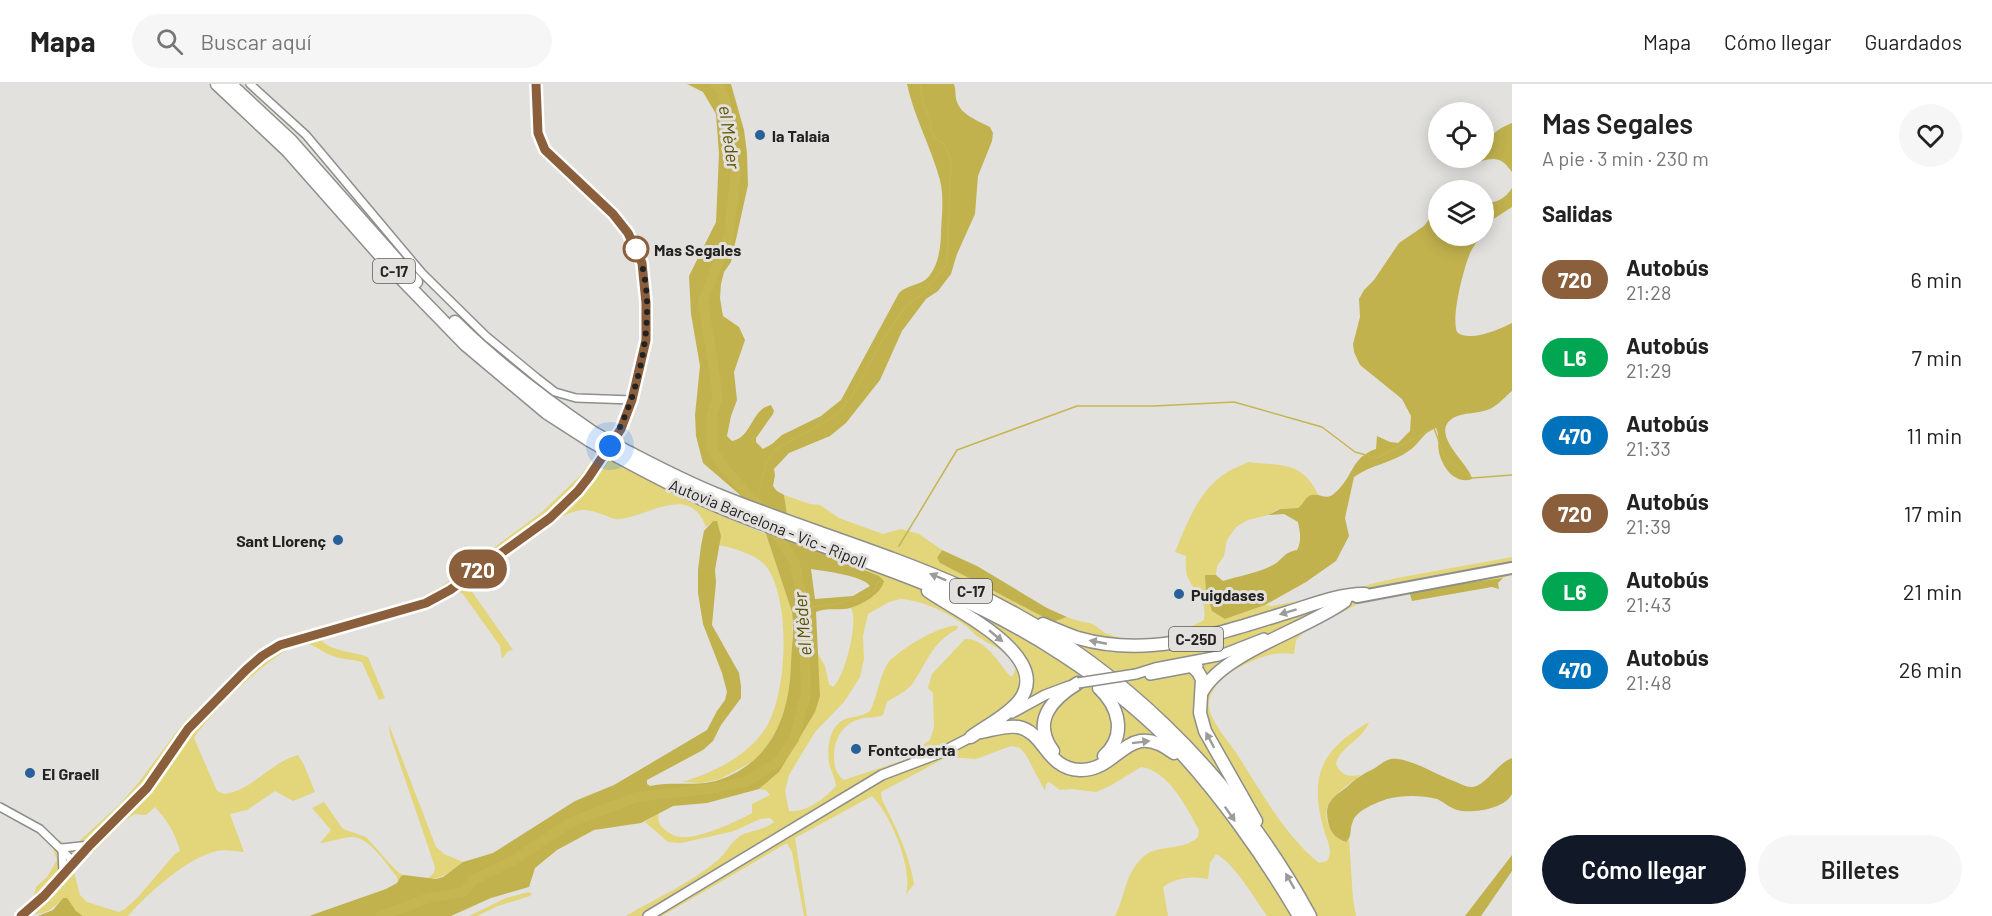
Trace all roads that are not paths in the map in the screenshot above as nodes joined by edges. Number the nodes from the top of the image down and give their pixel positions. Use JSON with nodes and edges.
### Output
{"nodes":[{"id":1,"x":217,"y":84,"type":"edge"},
{"id":2,"x":231,"y":84,"type":"edge"},
{"id":3,"x":250,"y":84,"type":"edge"},
{"id":4,"x":536,"y":84,"type":"edge"},
{"id":5,"x":632,"y":400,"type":"junction"},
{"id":6,"x":591,"y":436,"type":"junction"},
{"id":7,"x":621,"y":454,"type":"junction"},
{"id":8,"x":1512,"y":568,"type":"edge"},
{"id":9,"x":913,"y":580,"type":"junction"},
{"id":10,"x":1365,"y":594,"type":"junction"},
{"id":11,"x":1345,"y":601,"type":"junction"},
{"id":12,"x":1025,"y":620,"type":"junction"},
{"id":13,"x":1277,"y":632,"type":"junction"},
{"id":14,"x":1193,"y":667,"type":"junction"},
{"id":15,"x":1088,"y":673,"type":"junction"},
{"id":16,"x":1139,"y":673,"type":"junction"},
{"id":17,"x":1078,"y":683,"type":"junction"},
{"id":18,"x":1201,"y":693,"type":"junction"},
{"id":19,"x":976,"y":735,"type":"junction"},
{"id":20,"x":1194,"y":768,"type":"junction"},
{"id":21,"x":0,"y":807,"type":"edge"},
{"id":22,"x":90,"y":845,"type":"junction"},
{"id":23,"x":1269,"y":846,"type":"junction"},
{"id":24,"x":62,"y":848,"type":"junction"},
{"id":25,"x":74,"y":862,"type":"junction"},
{"id":26,"x":63,"y":874,"type":"junction"},
{"id":27,"x":21,"y":916,"type":"edge"},
{"id":28,"x":648,"y":916,"type":"edge"},
{"id":29,"x":1299,"y":916,"type":"edge"},
{"id":30,"x":1310,"y":916,"type":"edge"}],
"edges":[{"from":1,"to":6,"type":"highway","name":"Autovia Barcelona - Vic - Ripoll","number":"C-17"},
{"from":2,"to":6,"type":"highway","name":"Autovia Barcelona - Vic - Ripoll","number":"C-17"},
{"from":3,"to":5,"type":"street"},
{"from":4,"to":5,"type":"street"},
{"from":5,"to":22,"type":"street"},
{"from":6,"to":7,"type":"highway","name":"Autovia Barcelona - Vic - Ripoll","number":"C-17","bridge":true},
{"from":7,"to":9,"type":"highway","name":"Autovia Barcelona - Vic - Ripoll","number":"C-17"},
{"from":12,"to":7,"type":"highway","name":"Autovia Barcelona - Vic - Ripoll","number":"C-17","one_way":true},
{"from":8,"to":10,"type":"main road","number":"C-25D"},
{"from":9,"to":15,"type":"highway","name":"Autovia Barcelona - Vic - Ripoll","number":"C-17"},
{"from":9,"to":19,"type":"highway","one_way":true},
{"from":10,"to":11,"type":"main road","number":"C-25D"},
{"from":10,"to":12,"type":"highway","number":"C-25D","one_way":true},
{"from":11,"to":13,"type":"street"},
{"from":11,"to":18,"type":"highway"},
{"from":12,"to":23,"type":"highway","name":"Autovia Barcelona - Vic - Ripoll","number":"C-17"},
{"from":13,"to":14,"type":"street"},
{"from":13,"to":16,"type":"street"},
{"from":14,"to":16,"type":"street"},
{"from":14,"to":18,"type":"highway"},
{"from":15,"to":17,"type":"highway"},
{"from":15,"to":20,"type":"highway","name":"Autovia Barcelona - Vic - Ripoll","number":"C-17"},
{"from":16,"to":17,"type":"street","bridge":true},
{"from":17,"to":19,"type":"street"},
{"from":23,"to":18,"type":"highway","one_way":true},
{"from":19,"to":20,"type":"highway","one_way":true},
{"from":19,"to":28,"type":"street"},
{"from":20,"to":29,"type":"highway","name":"Autovia Barcelona - Vic - Ripoll","number":"C-17","one_way":true},
{"from":21,"to":24,"type":"street"},
{"from":22,"to":24,"type":"street"},
{"from":22,"to":25,"type":"street"},
{"from":30,"to":23,"type":"highway","name":"Autovia Barcelona - Vic - Ripoll","number":"C-17","one_way":true},
{"from":24,"to":25,"type":"street"},
{"from":24,"to":26,"type":"street"},
{"from":25,"to":26,"type":"street"},
{"from":26,"to":27,"type":"street"}]}
